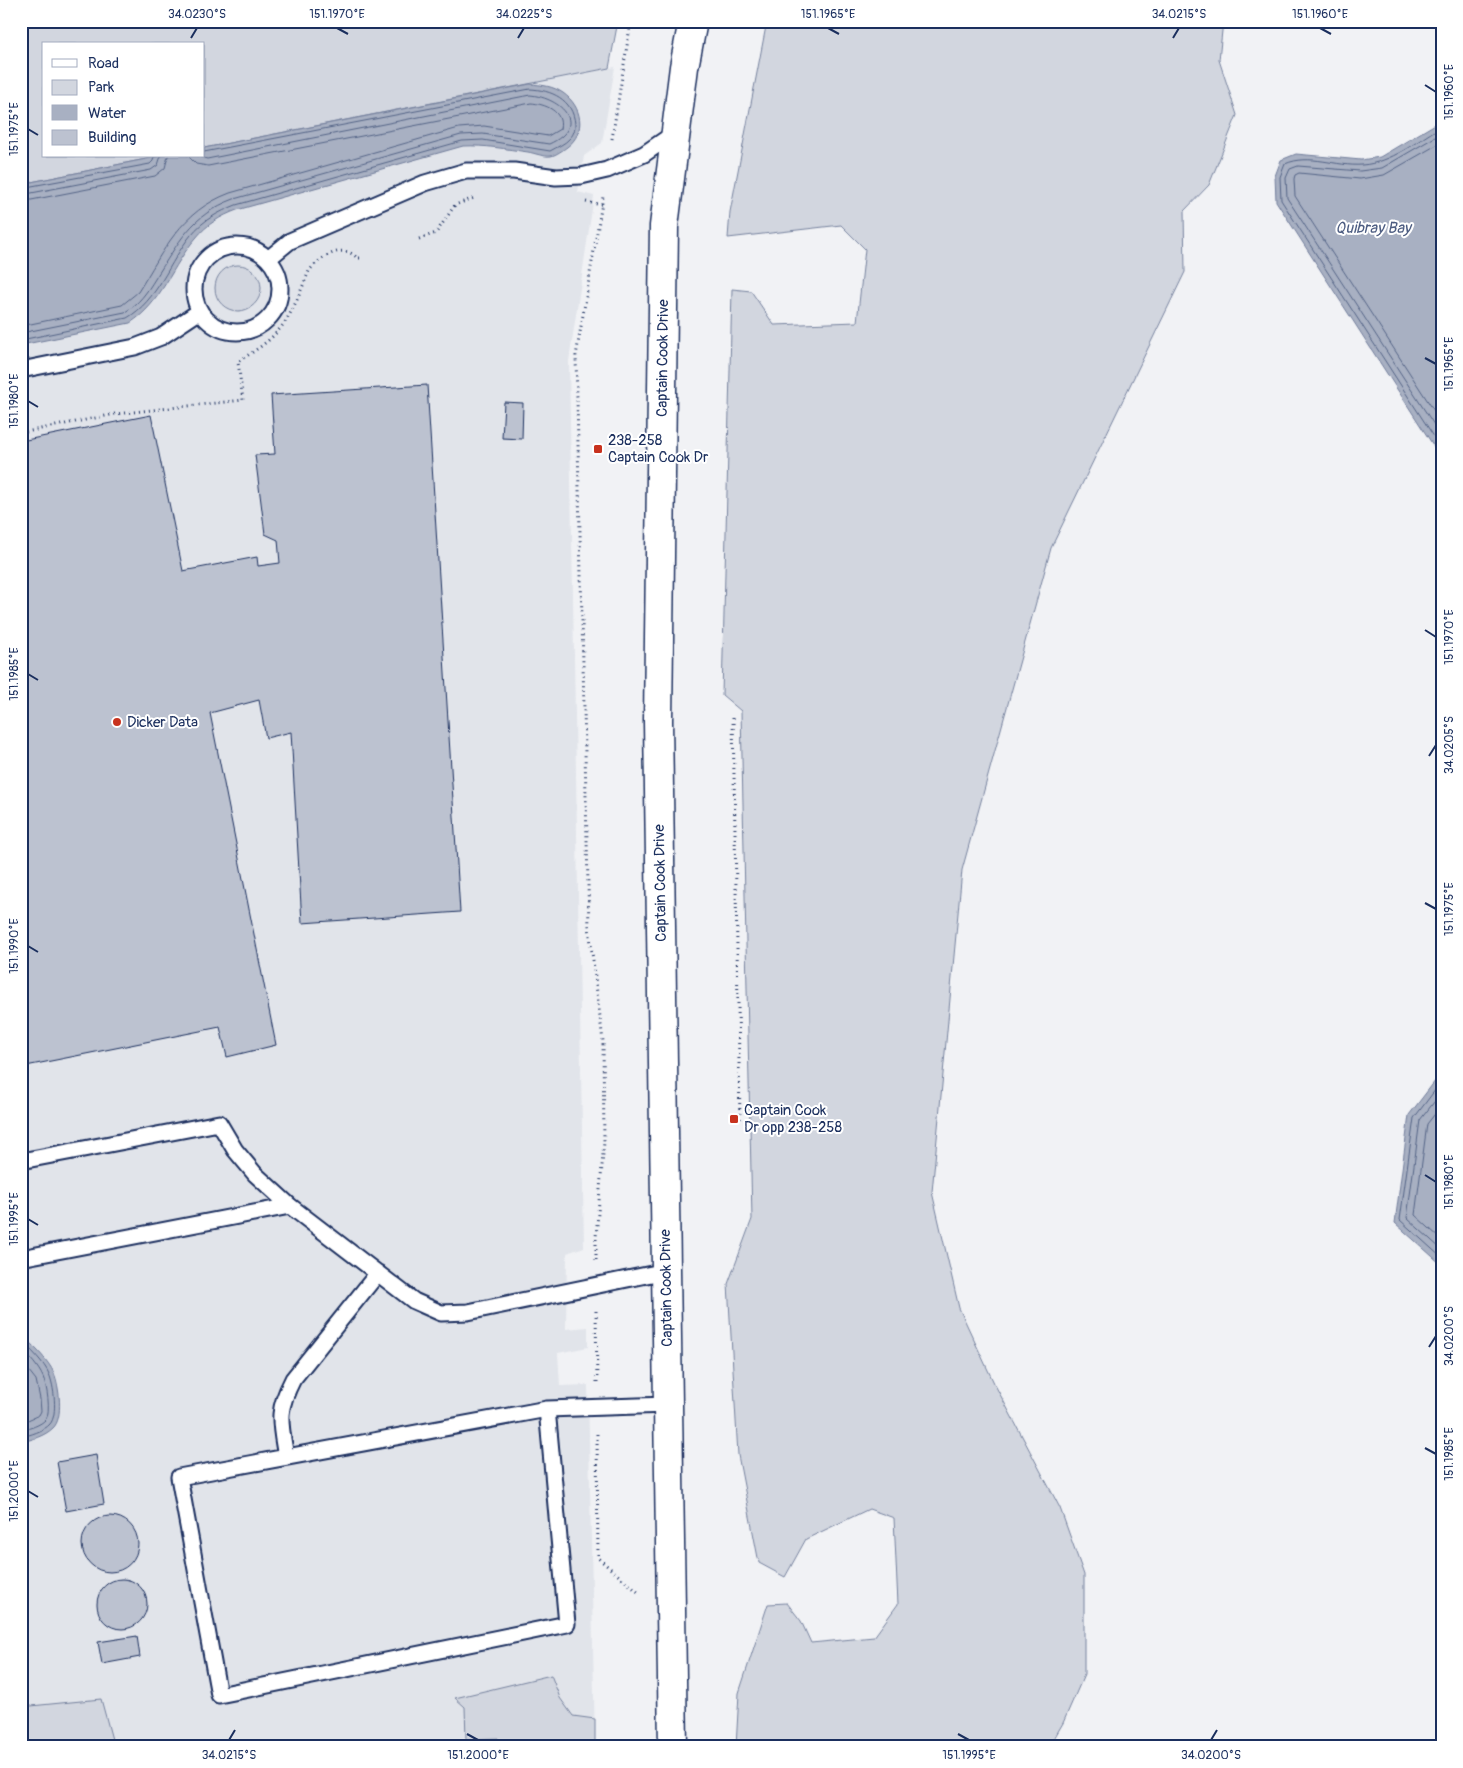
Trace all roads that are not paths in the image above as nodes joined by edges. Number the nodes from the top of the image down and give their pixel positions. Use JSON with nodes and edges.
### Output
{"nodes":[{"id":1,"x":693,"y":21,"type":"edge"},
{"id":2,"x":676,"y":132,"type":"junction"},
{"id":3,"x":268,"y":259,"type":"junction"},
{"id":4,"x":200,"y":311,"type":"junction"},
{"id":5,"x":21,"y":370,"type":"edge"},
{"id":6,"x":21,"y":1161,"type":"edge"},
{"id":7,"x":290,"y":1206,"type":"junction"},
{"id":8,"x":21,"y":1258,"type":"edge"},
{"id":9,"x":666,"y":1270,"type":"junction"},
{"id":10,"x":378,"y":1273,"type":"junction"},
{"id":11,"x":668,"y":1405,"type":"junction"},
{"id":12,"x":546,"y":1409,"type":"junction"},
{"id":13,"x":286,"y":1457,"type":"junction"},
{"id":14,"x":673,"y":1747,"type":"edge"}],
"edges":[{"from":1,"to":2,"type":"main road","name":"Captain Cook Drive"},
{"from":2,"to":3,"type":"lane"},
{"from":2,"to":9,"type":"main road","name":"Captain Cook Drive"},
{"from":3,"to":4,"type":"lane"},
{"from":3,"to":4,"type":"lane"},
{"from":4,"to":5,"type":"lane"},
{"from":6,"to":7,"type":"lane"},
{"from":7,"to":8,"type":"lane"},
{"from":7,"to":10,"type":"lane"},
{"from":9,"to":10,"type":"lane"},
{"from":9,"to":11,"type":"main road","name":"Captain Cook Drive"},
{"from":10,"to":13,"type":"lane"},
{"from":11,"to":12,"type":"lane"},
{"from":11,"to":14,"type":"main road","name":"Captain Cook Drive"},
{"from":12,"to":13,"type":"lane"},
{"from":12,"to":13,"type":"lane"}]}
